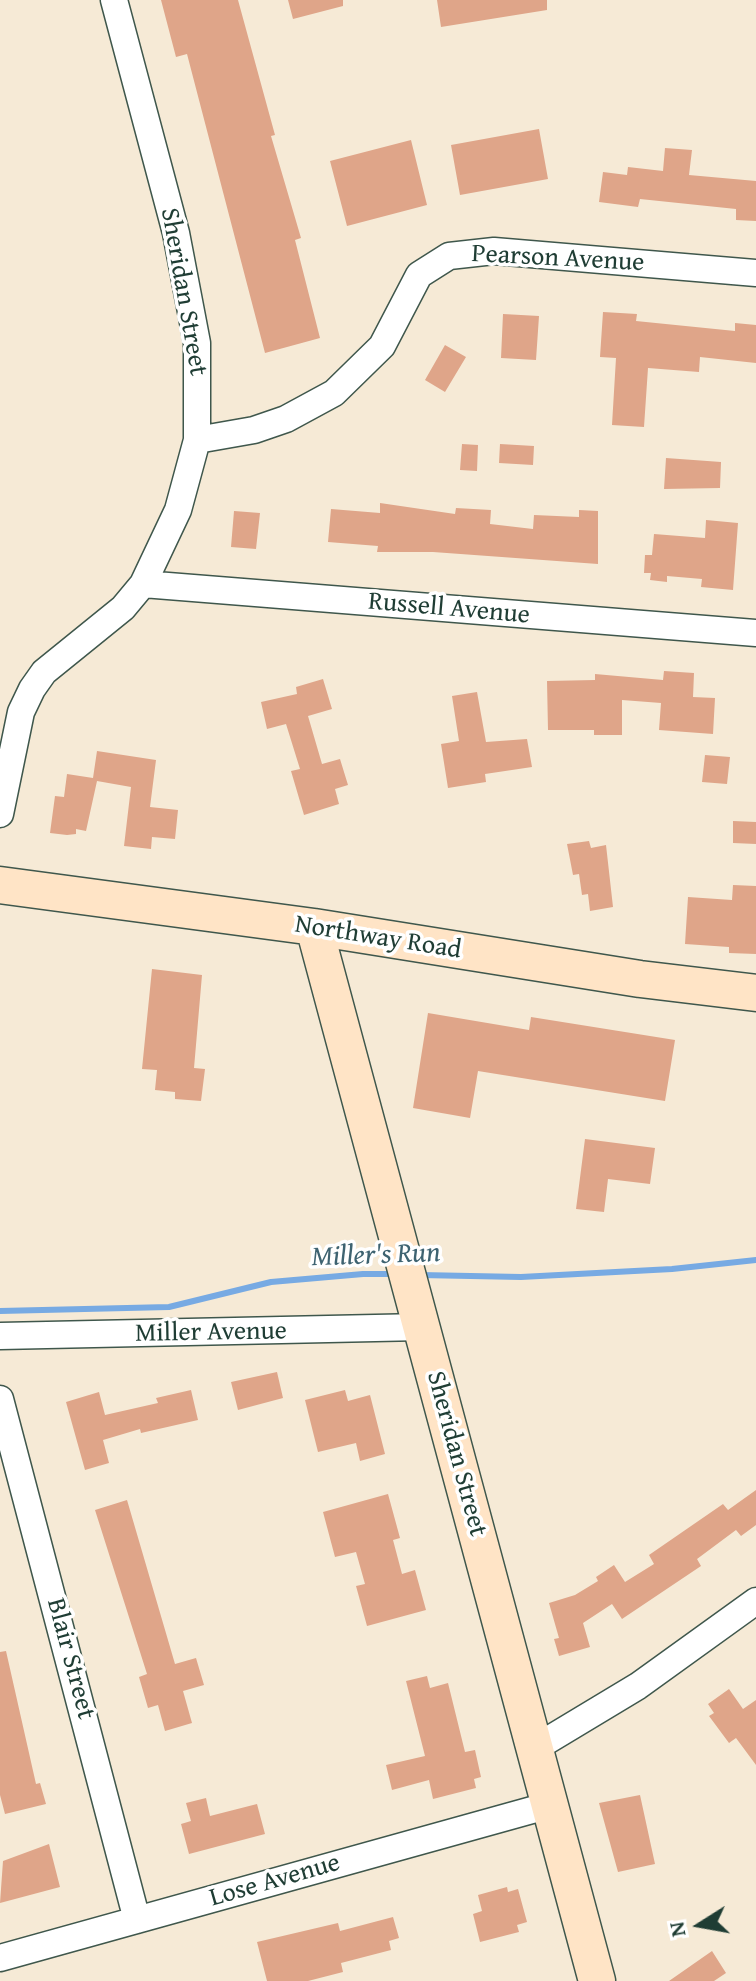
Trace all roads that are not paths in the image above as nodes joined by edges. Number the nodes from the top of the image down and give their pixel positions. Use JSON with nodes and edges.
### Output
{"nodes":[{"id":1,"x":114,"y":0,"type":"edge"},
{"id":2,"x":756,"y":273,"type":"edge"},
{"id":3,"x":197,"y":440,"type":"junction"},
{"id":4,"x":143,"y":584,"type":"junction"},
{"id":5,"x":756,"y":633,"type":"edge"},
{"id":6,"x":10,"y":709,"type":"edge"},
{"id":7,"x":0,"y":814,"type":"edge"},
{"id":8,"x":0,"y":885,"type":"edge"},
{"id":9,"x":314,"y":927,"type":"junction"},
{"id":10,"x":756,"y":993,"type":"edge"},
{"id":11,"x":418,"y":1312,"type":"junction"},
{"id":12,"x":0,"y":1336,"type":"edge"},
{"id":13,"x":0,"y":1399,"type":"edge"},
{"id":14,"x":756,"y":1601,"type":"edge"},
{"id":15,"x":535,"y":1748,"type":"junction"},
{"id":16,"x":550,"y":1805,"type":"junction"},
{"id":17,"x":137,"y":1920,"type":"junction"},
{"id":18,"x":0,"y":1958,"type":"edge"},
{"id":19,"x":597,"y":1981,"type":"edge"}],
"edges":[{"from":1,"to":3,"type":"street","name":"Sheridan Street"},
{"from":2,"to":3,"type":"street","name":"Pearson Avenue"},
{"from":3,"to":4,"type":"street","name":"Sheridan Street"},
{"from":4,"to":5,"type":"street","name":"Russell Avenue"},
{"from":4,"to":6,"type":"street","name":"Sheridan Street"},
{"from":6,"to":7,"type":"street","name":"Sheridan Street"},
{"from":8,"to":9,"type":"street","name":"Northway Road"},
{"from":9,"to":10,"type":"street","name":"Northway Road"},
{"from":9,"to":11,"type":"street","name":"Sheridan Street"},
{"from":11,"to":12,"type":"street","name":"Miller Avenue"},
{"from":11,"to":15,"type":"street","name":"Sheridan Street"},
{"from":13,"to":17,"type":"street","name":"Blair Street"},
{"from":14,"to":15,"type":"street"},
{"from":15,"to":16,"type":"street","name":"Sheridan Street"},
{"from":16,"to":17,"type":"street","name":"Lose Avenue"},
{"from":16,"to":19,"type":"street","name":"Sheridan Street"},
{"from":17,"to":18,"type":"street","name":"Lose Avenue"}]}
